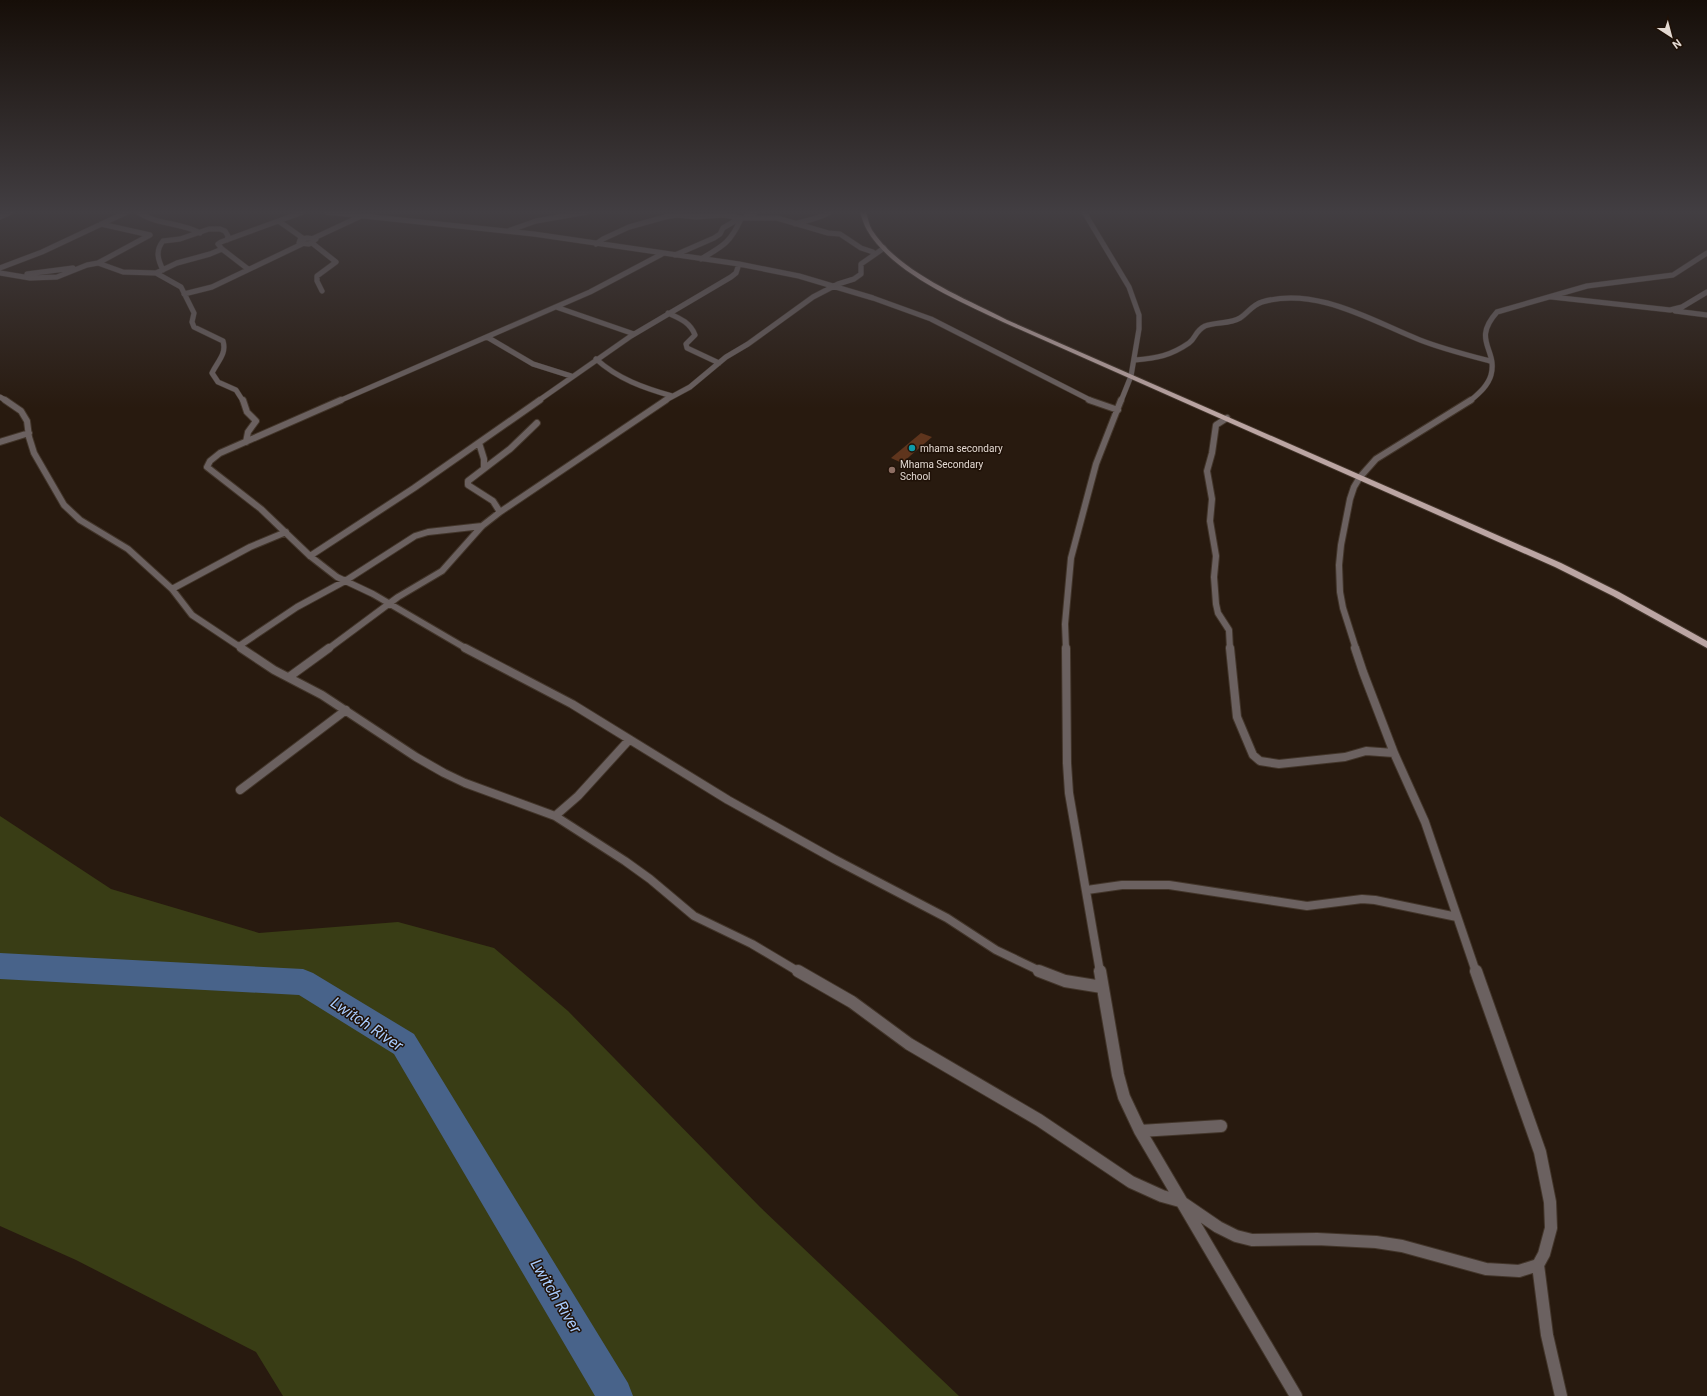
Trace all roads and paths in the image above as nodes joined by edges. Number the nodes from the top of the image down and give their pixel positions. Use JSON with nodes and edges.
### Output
{"nodes":[{"id":1,"x":164,"y":277,"type":"edge"},
{"id":2,"x":232,"y":277,"type":"edge"},
{"id":3,"x":317,"y":277,"type":"edge"},
{"id":4,"x":619,"y":277,"type":"edge"},
{"id":5,"x":733,"y":277,"type":"edge"},
{"id":6,"x":803,"y":277,"type":"edge"},
{"id":7,"x":855,"y":277,"type":"edge"},
{"id":8,"x":922,"y":277,"type":"edge"},
{"id":9,"x":1122,"y":277,"type":"edge"},
{"id":10,"x":1656,"y":277,"type":"edge"},
{"id":11,"x":834,"y":286,"type":"junction"},
{"id":12,"x":322,"y":291,"type":"dead end"},
{"id":13,"x":1707,"y":292,"type":"edge"},
{"id":14,"x":184,"y":294,"type":"junction"},
{"id":15,"x":1549,"y":296,"type":"junction"},
{"id":16,"x":556,"y":307,"type":"junction"},
{"id":17,"x":1670,"y":310,"type":"junction"},
{"id":18,"x":668,"y":313,"type":"junction"},
{"id":19,"x":1707,"y":315,"type":"edge"},
{"id":20,"x":634,"y":334,"type":"junction"},
{"id":21,"x":487,"y":338,"type":"junction"},
{"id":22,"x":596,"y":359,"type":"junction"},
{"id":23,"x":1135,"y":360,"type":"junction"},
{"id":24,"x":1490,"y":361,"type":"junction"},
{"id":25,"x":718,"y":363,"type":"junction"},
{"id":26,"x":571,"y":376,"type":"junction"},
{"id":27,"x":1131,"y":376,"type":"junction"},
{"id":28,"x":672,"y":396,"type":"junction"},
{"id":29,"x":0,"y":397,"type":"edge"},
{"id":30,"x":1118,"y":410,"type":"junction"},
{"id":31,"x":1227,"y":418,"type":"junction"},
{"id":32,"x":537,"y":423,"type":"dead end"},
{"id":33,"x":29,"y":433,"type":"junction"},
{"id":34,"x":0,"y":442,"type":"edge"},
{"id":35,"x":246,"y":442,"type":"junction"},
{"id":36,"x":479,"y":443,"type":"junction"},
{"id":37,"x":484,"y":467,"type":"junction"},
{"id":38,"x":1360,"y":477,"type":"junction"},
{"id":39,"x":500,"y":512,"type":"junction"},
{"id":40,"x":482,"y":526,"type":"junction"},
{"id":41,"x":286,"y":532,"type":"junction"},
{"id":42,"x":310,"y":556,"type":"junction"},
{"id":43,"x":345,"y":581,"type":"junction"},
{"id":44,"x":172,"y":589,"type":"junction"},
{"id":45,"x":388,"y":604,"type":"junction"},
{"id":46,"x":1707,"y":645,"type":"edge"},
{"id":47,"x":239,"y":646,"type":"junction"},
{"id":48,"x":289,"y":677,"type":"junction"},
{"id":49,"x":346,"y":710,"type":"junction"},
{"id":50,"x":629,"y":740,"type":"junction"},
{"id":51,"x":1394,"y":753,"type":"junction"},
{"id":52,"x":240,"y":790,"type":"dead end"},
{"id":53,"x":555,"y":816,"type":"junction"},
{"id":54,"x":1087,"y":890,"type":"junction"},
{"id":55,"x":1457,"y":917,"type":"junction"},
{"id":56,"x":1102,"y":987,"type":"junction"},
{"id":57,"x":1221,"y":1126,"type":"dead end"},
{"id":58,"x":1140,"y":1131,"type":"junction"},
{"id":59,"x":1180,"y":1201,"type":"junction"},
{"id":60,"x":1538,"y":1265,"type":"junction"},
{"id":61,"x":1296,"y":1396,"type":"edge"},
{"id":62,"x":1561,"y":1396,"type":"edge"}],
"edges":[{"from":1,"to":14,"type":"street"},
{"from":2,"to":14,"type":"street"},
{"from":3,"to":12,"type":"street"},
{"from":4,"to":16,"type":"street"},
{"from":5,"to":18,"type":"street"},
{"from":6,"to":11,"type":"street"},
{"from":7,"to":11,"type":"street"},
{"from":8,"to":27,"type":"main road"},
{"from":9,"to":23,"type":"street"},
{"from":10,"to":15,"type":"street"},
{"from":11,"to":25,"type":"street"},
{"from":11,"to":30,"type":"street"},
{"from":13,"to":17,"type":"street"},
{"from":14,"to":35,"type":"street"},
{"from":15,"to":17,"type":"street"},
{"from":15,"to":24,"type":"street"},
{"from":16,"to":20,"type":"street"},
{"from":16,"to":21,"type":"street"},
{"from":17,"to":19,"type":"street"},
{"from":18,"to":20,"type":"street"},
{"from":18,"to":25,"type":"street"},
{"from":20,"to":22,"type":"street"},
{"from":21,"to":26,"type":"street"},
{"from":21,"to":35,"type":"street"},
{"from":22,"to":26,"type":"street"},
{"from":22,"to":28,"type":"street"},
{"from":23,"to":24,"type":"street"},
{"from":23,"to":27,"type":"street"},
{"from":24,"to":38,"type":"street"},
{"from":25,"to":28,"type":"street"},
{"from":26,"to":36,"type":"street"},
{"from":27,"to":30,"type":"street"},
{"from":27,"to":31,"type":"main road"},
{"from":28,"to":39,"type":"street"},
{"from":29,"to":33,"type":"street"},
{"from":30,"to":54,"type":"street"},
{"from":31,"to":38,"type":"main road"},
{"from":31,"to":51,"type":"street"},
{"from":32,"to":37,"type":"street"},
{"from":33,"to":34,"type":"street"},
{"from":33,"to":44,"type":"street"},
{"from":35,"to":41,"type":"street"},
{"from":36,"to":37,"type":"street"},
{"from":36,"to":42,"type":"street"},
{"from":37,"to":39,"type":"street"},
{"from":38,"to":46,"type":"main road"},
{"from":38,"to":51,"type":"street"},
{"from":39,"to":40,"type":"street"},
{"from":40,"to":43,"type":"street"},
{"from":40,"to":45,"type":"street"},
{"from":41,"to":42,"type":"street"},
{"from":41,"to":44,"type":"street"},
{"from":42,"to":43,"type":"street"},
{"from":43,"to":45,"type":"street"},
{"from":43,"to":47,"type":"street"},
{"from":44,"to":47,"type":"street"},
{"from":45,"to":48,"type":"street"},
{"from":45,"to":50,"type":"street"},
{"from":47,"to":48,"type":"street"},
{"from":48,"to":49,"type":"street"},
{"from":49,"to":52,"type":"street"},
{"from":49,"to":53,"type":"street"},
{"from":50,"to":53,"type":"street"},
{"from":50,"to":56,"type":"street"},
{"from":51,"to":55,"type":"street"},
{"from":53,"to":59,"type":"street"},
{"from":54,"to":55,"type":"street"},
{"from":54,"to":56,"type":"street"},
{"from":55,"to":60,"type":"street"},
{"from":56,"to":58,"type":"street"},
{"from":57,"to":58,"type":"street"},
{"from":58,"to":59,"type":"street"},
{"from":59,"to":60,"type":"street"},
{"from":59,"to":61,"type":"street"},
{"from":60,"to":62,"type":"street"}]}
